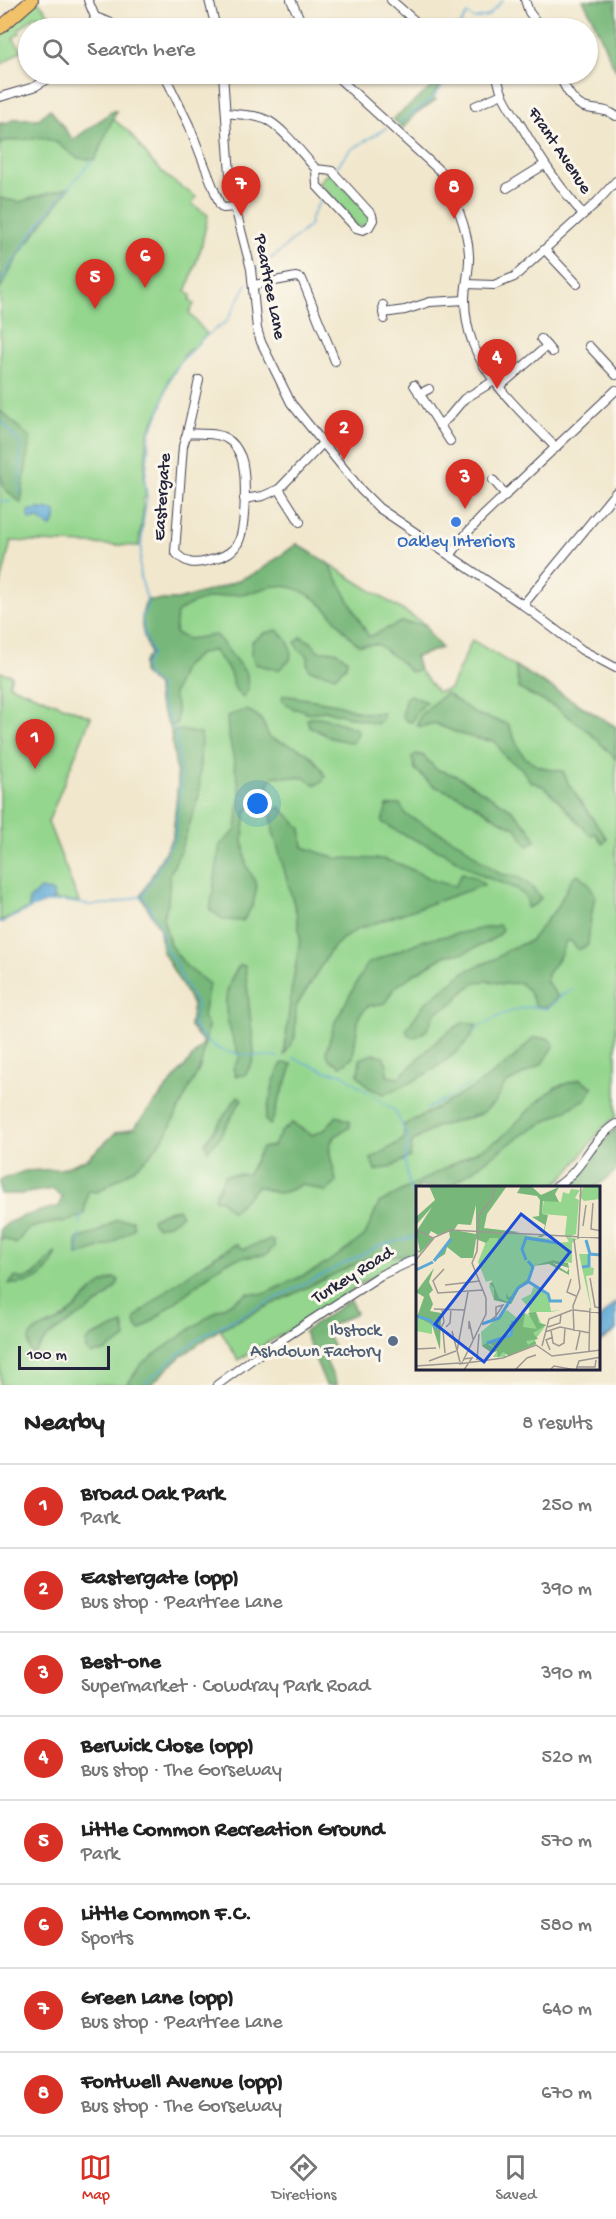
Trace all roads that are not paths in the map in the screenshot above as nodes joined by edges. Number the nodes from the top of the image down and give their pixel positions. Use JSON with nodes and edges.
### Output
{"nodes":[{"id":1,"x":32,"y":0,"type":"edge"},
{"id":2,"x":88,"y":0,"type":"edge"},
{"id":3,"x":209,"y":0,"type":"edge"},
{"id":4,"x":291,"y":0,"type":"edge"},
{"id":5,"x":391,"y":0,"type":"edge"},
{"id":6,"x":525,"y":0,"type":"edge"},
{"id":7,"x":95,"y":17,"type":"edge"},
{"id":8,"x":214,"y":18,"type":"edge"},
{"id":9,"x":299,"y":18,"type":"edge"},
{"id":10,"x":412,"y":18,"type":"edge"},
{"id":11,"x":534,"y":18,"type":"edge"},
{"id":12,"x":0,"y":28,"type":"edge"},
{"id":13,"x":39,"y":84,"type":"edge"},
{"id":14,"x":169,"y":84,"type":"edge"},
{"id":15,"x":224,"y":84,"type":"edge"},
{"id":16,"x":345,"y":84,"type":"edge"},
{"id":17,"x":499,"y":84,"type":"edge"},
{"id":18,"x":564,"y":84,"type":"edge"},
{"id":19,"x":501,"y":94,"type":"junction"},
{"id":20,"x":0,"y":97,"type":"edge"},
{"id":21,"x":475,"y":106,"type":"dead end"},
{"id":22,"x":226,"y":113,"type":"junction"},
{"id":23,"x":616,"y":116,"type":"edge"},
{"id":24,"x":544,"y":165,"type":"junction"},
{"id":25,"x":316,"y":170,"type":"junction"},
{"id":26,"x":616,"y":182,"type":"edge"},
{"id":27,"x":507,"y":189,"type":"dead end"},
{"id":28,"x":235,"y":207,"type":"junction"},
{"id":29,"x":583,"y":214,"type":"junction"},
{"id":30,"x":545,"y":250,"type":"junction"},
{"id":31,"x":575,"y":278,"type":"dead end"},
{"id":32,"x":467,"y":284,"type":"junction"},
{"id":33,"x":254,"y":285,"type":"junction"},
{"id":34,"x":465,"y":300,"type":"junction"},
{"id":35,"x":383,"y":312,"type":"dead end"},
{"id":36,"x":547,"y":346,"type":"dead end"},
{"id":37,"x":595,"y":348,"type":"dead end"},
{"id":38,"x":335,"y":361,"type":"dead end"},
{"id":39,"x":616,"y":375,"type":"edge"},
{"id":40,"x":496,"y":384,"type":"junction"},
{"id":41,"x":201,"y":385,"type":"dead end"},
{"id":42,"x":414,"y":385,"type":"dead end"},
{"id":43,"x":429,"y":389,"type":"dead end"},
{"id":44,"x":616,"y":390,"type":"edge"},
{"id":45,"x":419,"y":394,"type":"junction"},
{"id":46,"x":439,"y":425,"type":"junction"},
{"id":47,"x":187,"y":433,"type":"junction"},
{"id":48,"x":450,"y":441,"type":"dead end"},
{"id":49,"x":324,"y":442,"type":"junction"},
{"id":50,"x":556,"y":448,"type":"junction"},
{"id":51,"x":491,"y":478,"type":"dead end"},
{"id":52,"x":279,"y":489,"type":"junction"},
{"id":53,"x":616,"y":492,"type":"edge"},
{"id":54,"x":506,"y":495,"type":"junction"},
{"id":55,"x":244,"y":498,"type":"junction"},
{"id":56,"x":301,"y":524,"type":"dead end"},
{"id":57,"x":450,"y":556,"type":"junction"},
{"id":58,"x":523,"y":605,"type":"junction"},
{"id":59,"x":616,"y":668,"type":"edge"},
{"id":60,"x":616,"y":1124,"type":"edge"},
{"id":61,"x":558,"y":1186,"type":"edge"},
{"id":62,"x":416,"y":1259,"type":"edge"},
{"id":63,"x":217,"y":1385,"type":"edge"}],
"edges":[{"from":1,"to":12,"type":"highway"},
{"from":2,"to":7,"type":"street"},
{"from":3,"to":8,"type":"street"},
{"from":4,"to":9,"type":"street"},
{"from":5,"to":10,"type":"street"},
{"from":6,"to":11,"type":"street"},
{"from":13,"to":20,"type":"street"},
{"from":14,"to":28,"type":"street"},
{"from":15,"to":22,"type":"street","name":"Peartree Lane"},
{"from":16,"to":32,"type":"street"},
{"from":17,"to":19,"type":"street","name":"Frant Avenue"},
{"from":18,"to":23,"type":"street"},
{"from":19,"to":21,"type":"street"},
{"from":19,"to":24,"type":"street","name":"Frant Avenue"},
{"from":22,"to":25,"type":"street"},
{"from":22,"to":28,"type":"street","name":"Peartree Lane"},
{"from":24,"to":27,"type":"street"},
{"from":24,"to":29,"type":"street","name":"Frant Avenue"},
{"from":25,"to":25,"type":"street"},
{"from":26,"to":29,"type":"street"},
{"from":28,"to":33,"type":"street","name":"Peartree Lane"},
{"from":29,"to":30,"type":"street"},
{"from":30,"to":31,"type":"street"},
{"from":30,"to":32,"type":"street"},
{"from":32,"to":34,"type":"street"},
{"from":33,"to":38,"type":"street"},
{"from":33,"to":49,"type":"street","name":"Peartree Lane"},
{"from":34,"to":35,"type":"street"},
{"from":34,"to":40,"type":"street"},
{"from":36,"to":40,"type":"street"},
{"from":37,"to":39,"type":"street"},
{"from":40,"to":46,"type":"street"},
{"from":40,"to":50,"type":"street"},
{"from":41,"to":47,"type":"street","name":"Eastergate"},
{"from":42,"to":45,"type":"street"},
{"from":43,"to":45,"type":"street"},
{"from":44,"to":50,"type":"street"},
{"from":45,"to":46,"type":"street"},
{"from":46,"to":48,"type":"street"},
{"from":47,"to":55,"type":"street","name":"Eastergate"},
{"from":47,"to":55,"type":"street","name":"Eastergate"},
{"from":49,"to":52,"type":"street"},
{"from":49,"to":57,"type":"street","name":"Peartree Lane"},
{"from":50,"to":54,"type":"street"},
{"from":51,"to":54,"type":"street"},
{"from":52,"to":55,"type":"street"},
{"from":52,"to":56,"type":"street"},
{"from":53,"to":58,"type":"street"},
{"from":54,"to":57,"type":"street"},
{"from":57,"to":58,"type":"street","name":"Peartree Lane"},
{"from":58,"to":59,"type":"street","name":"Peartree Lane"},
{"from":60,"to":61,"type":"street"},
{"from":62,"to":63,"type":"street","name":"Turkey Road"}]}
